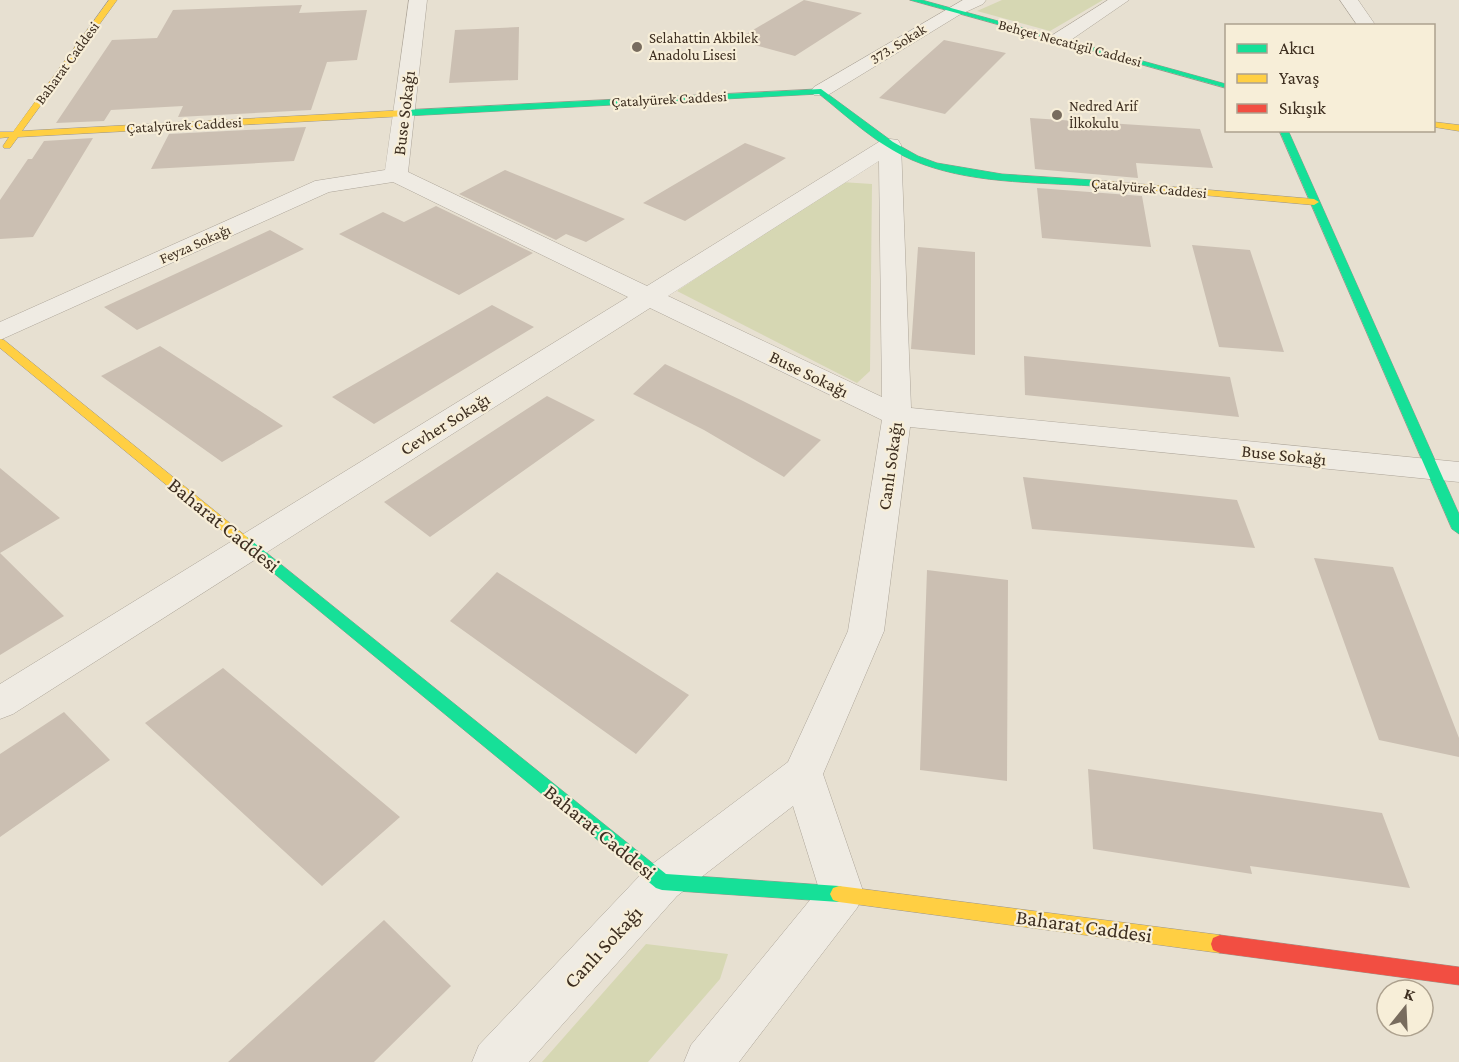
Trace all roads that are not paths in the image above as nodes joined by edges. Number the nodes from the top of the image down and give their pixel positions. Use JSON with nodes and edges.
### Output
{"nodes":[{"id":1,"x":113,"y":0,"type":"edge"},
{"id":2,"x":418,"y":0,"type":"edge"},
{"id":3,"x":914,"y":0,"type":"edge"},
{"id":4,"x":977,"y":0,"type":"edge"},
{"id":5,"x":1120,"y":0,"type":"edge"},
{"id":6,"x":1349,"y":0,"type":"edge"},
{"id":7,"x":952,"y":11,"type":"junction"},
{"id":8,"x":1366,"y":24,"type":"edge"},
{"id":9,"x":1058,"y":40,"type":"junction"},
{"id":10,"x":1225,"y":85,"type":"edge"},
{"id":11,"x":821,"y":91,"type":"junction"},
{"id":12,"x":404,"y":114,"type":"junction"},
{"id":13,"x":1284,"y":132,"type":"edge"},
{"id":14,"x":15,"y":134,"type":"junction"},
{"id":15,"x":0,"y":135,"type":"edge"},
{"id":16,"x":890,"y":145,"type":"junction"},
{"id":17,"x":0,"y":155,"type":"edge"},
{"id":18,"x":396,"y":176,"type":"junction"},
{"id":19,"x":1314,"y":202,"type":"junction"},
{"id":20,"x":648,"y":296,"type":"junction"},
{"id":21,"x":0,"y":332,"type":"edge"},
{"id":22,"x":0,"y":342,"type":"edge"},
{"id":23,"x":897,"y":416,"type":"junction"},
{"id":24,"x":1446,"y":470,"type":"edge"},
{"id":25,"x":1459,"y":529,"type":"edge"},
{"id":26,"x":250,"y":546,"type":"junction"},
{"id":27,"x":0,"y":703,"type":"edge"},
{"id":28,"x":803,"y":774,"type":"junction"},
{"id":29,"x":662,"y":882,"type":"junction"},
{"id":30,"x":842,"y":894,"type":"junction"},
{"id":31,"x":1459,"y":976,"type":"edge"},
{"id":32,"x":495,"y":1062,"type":"edge"},
{"id":33,"x":708,"y":1062,"type":"edge"}],
"edges":[{"from":1,"to":14,"type":"street","name":"Baharat Caddesi"},
{"from":2,"to":12,"type":"street","name":"Buse Sokağı"},
{"from":3,"to":7,"type":"street","name":"Behçet Necatigil Caddesi"},
{"from":4,"to":7,"type":"street","name":"373. Sokak"},
{"from":5,"to":9,"type":"street"},
{"from":6,"to":8,"type":"street"},
{"from":7,"to":9,"type":"street","name":"Behçet Necatigil Caddesi"},
{"from":7,"to":11,"type":"street","name":"373. Sokak"},
{"from":9,"to":10,"type":"street","name":"Behçet Necatigil Caddesi"},
{"from":11,"to":12,"type":"street","name":"Çatalyürek Caddesi"},
{"from":11,"to":16,"type":"street","name":"Çatalyürek Caddesi"},
{"from":12,"to":14,"type":"street","name":"Çatalyürek Caddesi"},
{"from":12,"to":18,"type":"street","name":"Buse Sokağı"},
{"from":13,"to":19,"type":"street"},
{"from":14,"to":15,"type":"street","name":"Çatalyürek Caddesi"},
{"from":14,"to":17,"type":"street","name":"Baharat Caddesi"},
{"from":16,"to":19,"type":"street","name":"Çatalyürek Caddesi"},
{"from":16,"to":20,"type":"street","name":"Cevher Sokağı"},
{"from":16,"to":23,"type":"street","name":"Canlı Sokağı"},
{"from":18,"to":20,"type":"street","name":"Buse Sokağı"},
{"from":18,"to":21,"type":"street","name":"Feyza Sokağı"},
{"from":19,"to":24,"type":"street"},
{"from":20,"to":23,"type":"street","name":"Buse Sokağı"},
{"from":20,"to":26,"type":"street","name":"Cevher Sokağı"},
{"from":22,"to":26,"type":"street","name":"Baharat Caddesi"},
{"from":23,"to":24,"type":"street","name":"Buse Sokağı"},
{"from":23,"to":28,"type":"street","name":"Canlı Sokağı"},
{"from":24,"to":25,"type":"street"},
{"from":26,"to":27,"type":"street","name":"Cevher Sokağı"},
{"from":26,"to":29,"type":"street","name":"Baharat Caddesi"},
{"from":28,"to":29,"type":"street","name":"Canlı Sokağı"},
{"from":28,"to":30,"type":"street"},
{"from":29,"to":30,"type":"street","name":"Baharat Caddesi"},
{"from":29,"to":32,"type":"street","name":"Canlı Sokağı"},
{"from":30,"to":31,"type":"street","name":"Baharat Caddesi"},
{"from":30,"to":33,"type":"street"}]}
